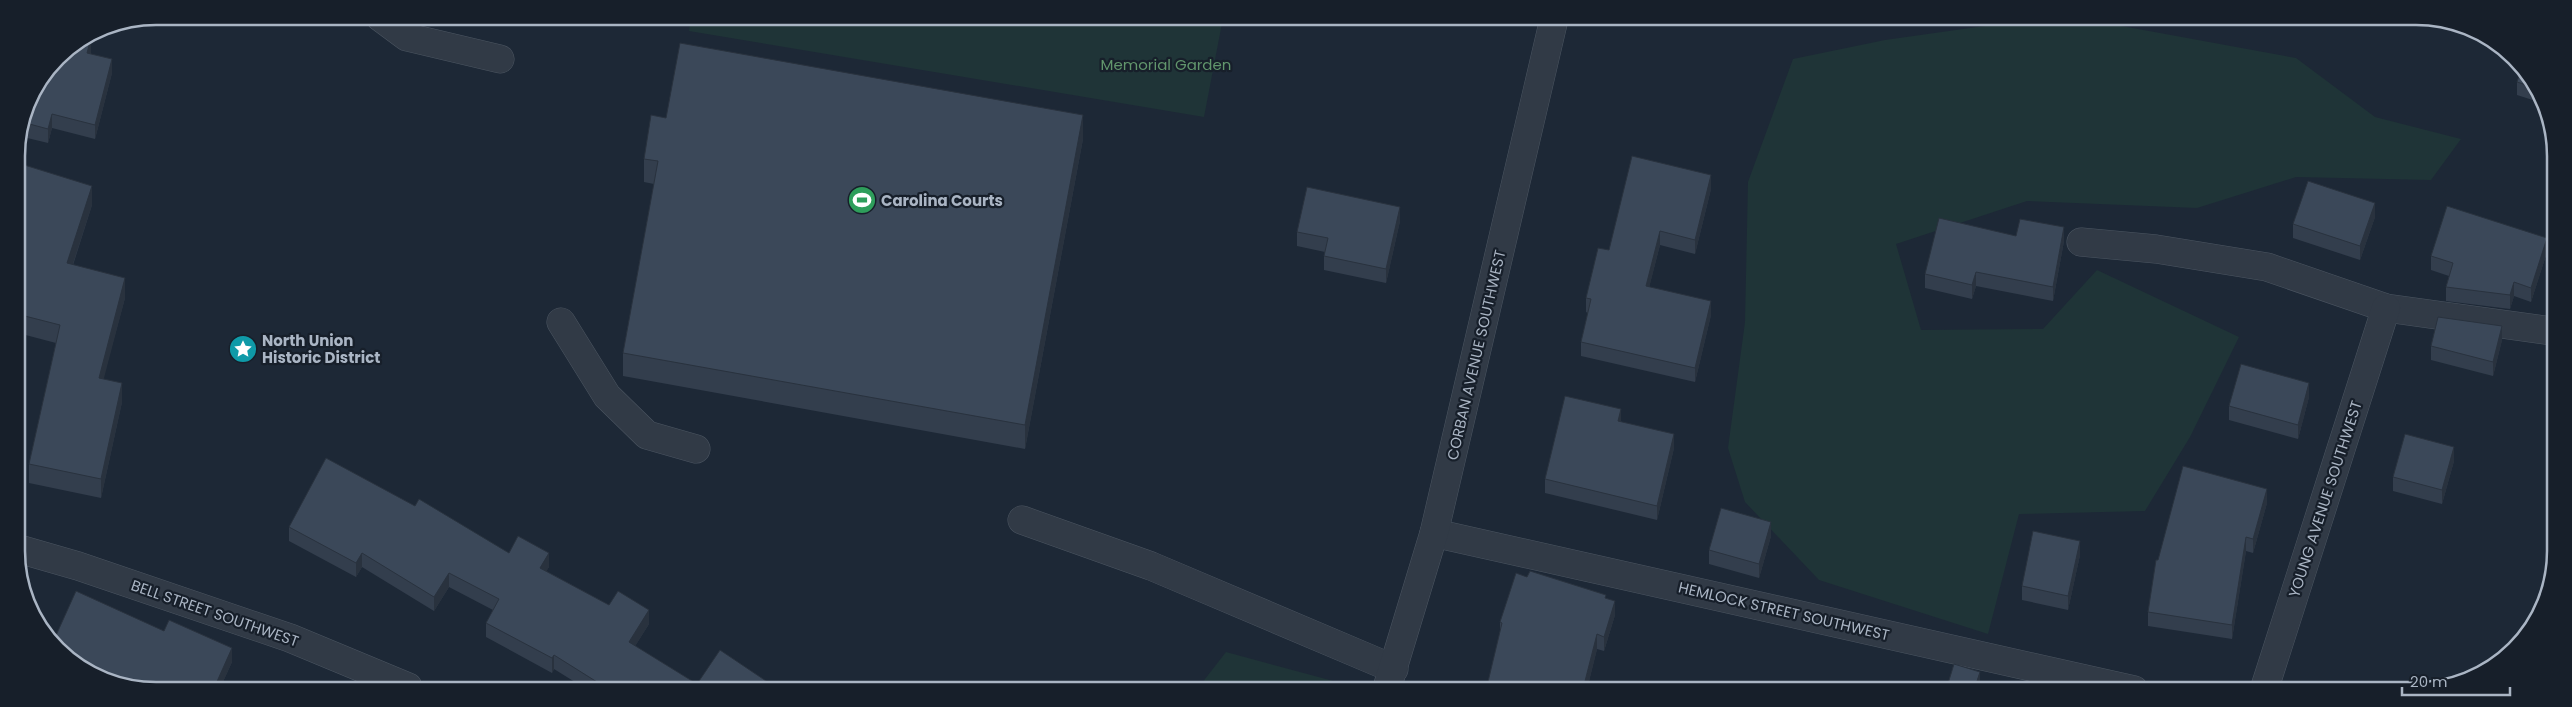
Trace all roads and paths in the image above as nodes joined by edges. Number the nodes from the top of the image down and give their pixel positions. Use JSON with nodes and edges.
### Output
{"nodes":[{"id":1,"x":391,"y":25,"type":"edge"},
{"id":2,"x":1553,"y":25,"type":"edge"},
{"id":3,"x":500,"y":59,"type":"dead end"},
{"id":4,"x":2081,"y":242,"type":"dead end"},
{"id":5,"x":2386,"y":308,"type":"junction"},
{"id":6,"x":561,"y":322,"type":"dead end"},
{"id":7,"x":2547,"y":330,"type":"edge"},
{"id":8,"x":696,"y":449,"type":"dead end"},
{"id":9,"x":1022,"y":520,"type":"dead end"},
{"id":10,"x":1434,"y":533,"type":"junction"},
{"id":11,"x":25,"y":551,"type":"edge"},
{"id":12,"x":1390,"y":679,"type":"edge"},
{"id":13,"x":396,"y":682,"type":"edge"},
{"id":14,"x":2098,"y":682,"type":"edge"},
{"id":15,"x":2267,"y":682,"type":"edge"}],
"edges":[{"from":1,"to":3,"type":"street"},
{"from":2,"to":10,"type":"street","name":"CORBAN AVENUE SOUTHWEST"},
{"from":4,"to":5,"type":"street"},
{"from":5,"to":7,"type":"street"},
{"from":5,"to":15,"type":"street","name":"YOUNG AVENUE SOUTHWEST"},
{"from":6,"to":8,"type":"street"},
{"from":9,"to":12,"type":"street"},
{"from":10,"to":12,"type":"street","name":"CORBAN AVENUE SOUTHWEST"},
{"from":10,"to":14,"type":"street","name":"HEMLOCK STREET SOUTHWEST"},
{"from":11,"to":13,"type":"street","name":"BELL STREET SOUTHWEST"}]}
